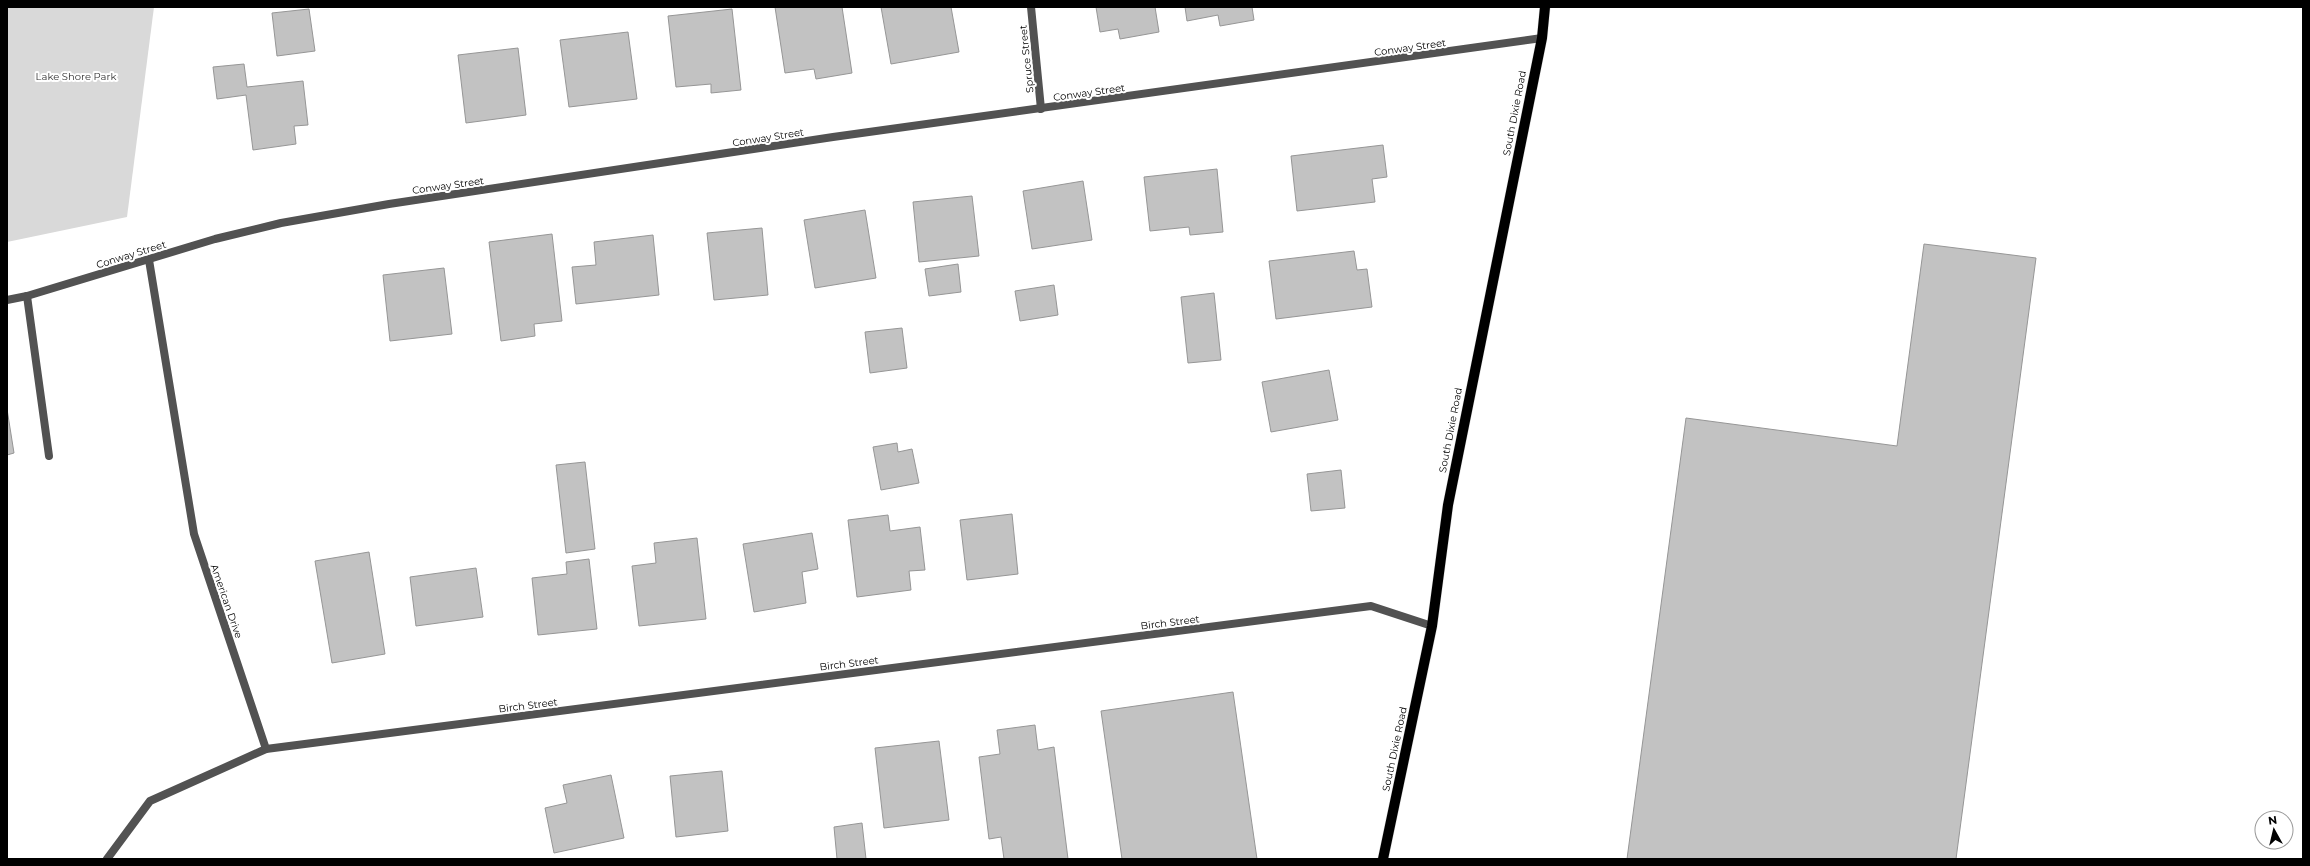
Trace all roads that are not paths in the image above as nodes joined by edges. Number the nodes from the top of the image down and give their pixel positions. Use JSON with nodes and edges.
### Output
{"nodes":[{"id":1,"x":1031,"y":7,"type":"edge"},
{"id":2,"x":1545,"y":7,"type":"edge"},
{"id":3,"x":1542,"y":38,"type":"junction"},
{"id":4,"x":1041,"y":109,"type":"junction"},
{"id":5,"x":149,"y":260,"type":"junction"},
{"id":6,"x":27,"y":296,"type":"junction"},
{"id":7,"x":7,"y":300,"type":"edge"},
{"id":8,"x":49,"y":456,"type":"dead end"},
{"id":9,"x":1432,"y":626,"type":"junction"},
{"id":10,"x":266,"y":749,"type":"junction"},
{"id":11,"x":107,"y":859,"type":"edge"},
{"id":12,"x":1383,"y":859,"type":"edge"}],
"edges":[{"from":1,"to":4,"type":"street","name":"Spruce Street"},
{"from":2,"to":3,"type":"main road","name":"South Dixie Road"},
{"from":3,"to":4,"type":"street","name":"Conway Street"},
{"from":3,"to":9,"type":"main road","name":"South Dixie Road"},
{"from":4,"to":5,"type":"street","name":"Conway Street"},
{"from":5,"to":6,"type":"street","name":"Conway Street"},
{"from":5,"to":10,"type":"street","name":"American Drive"},
{"from":6,"to":7,"type":"street","name":"Conway Street"},
{"from":6,"to":8,"type":"street"},
{"from":9,"to":10,"type":"street","name":"Birch Street"},
{"from":9,"to":12,"type":"main road","name":"South Dixie Road"},
{"from":10,"to":11,"type":"street"}]}
